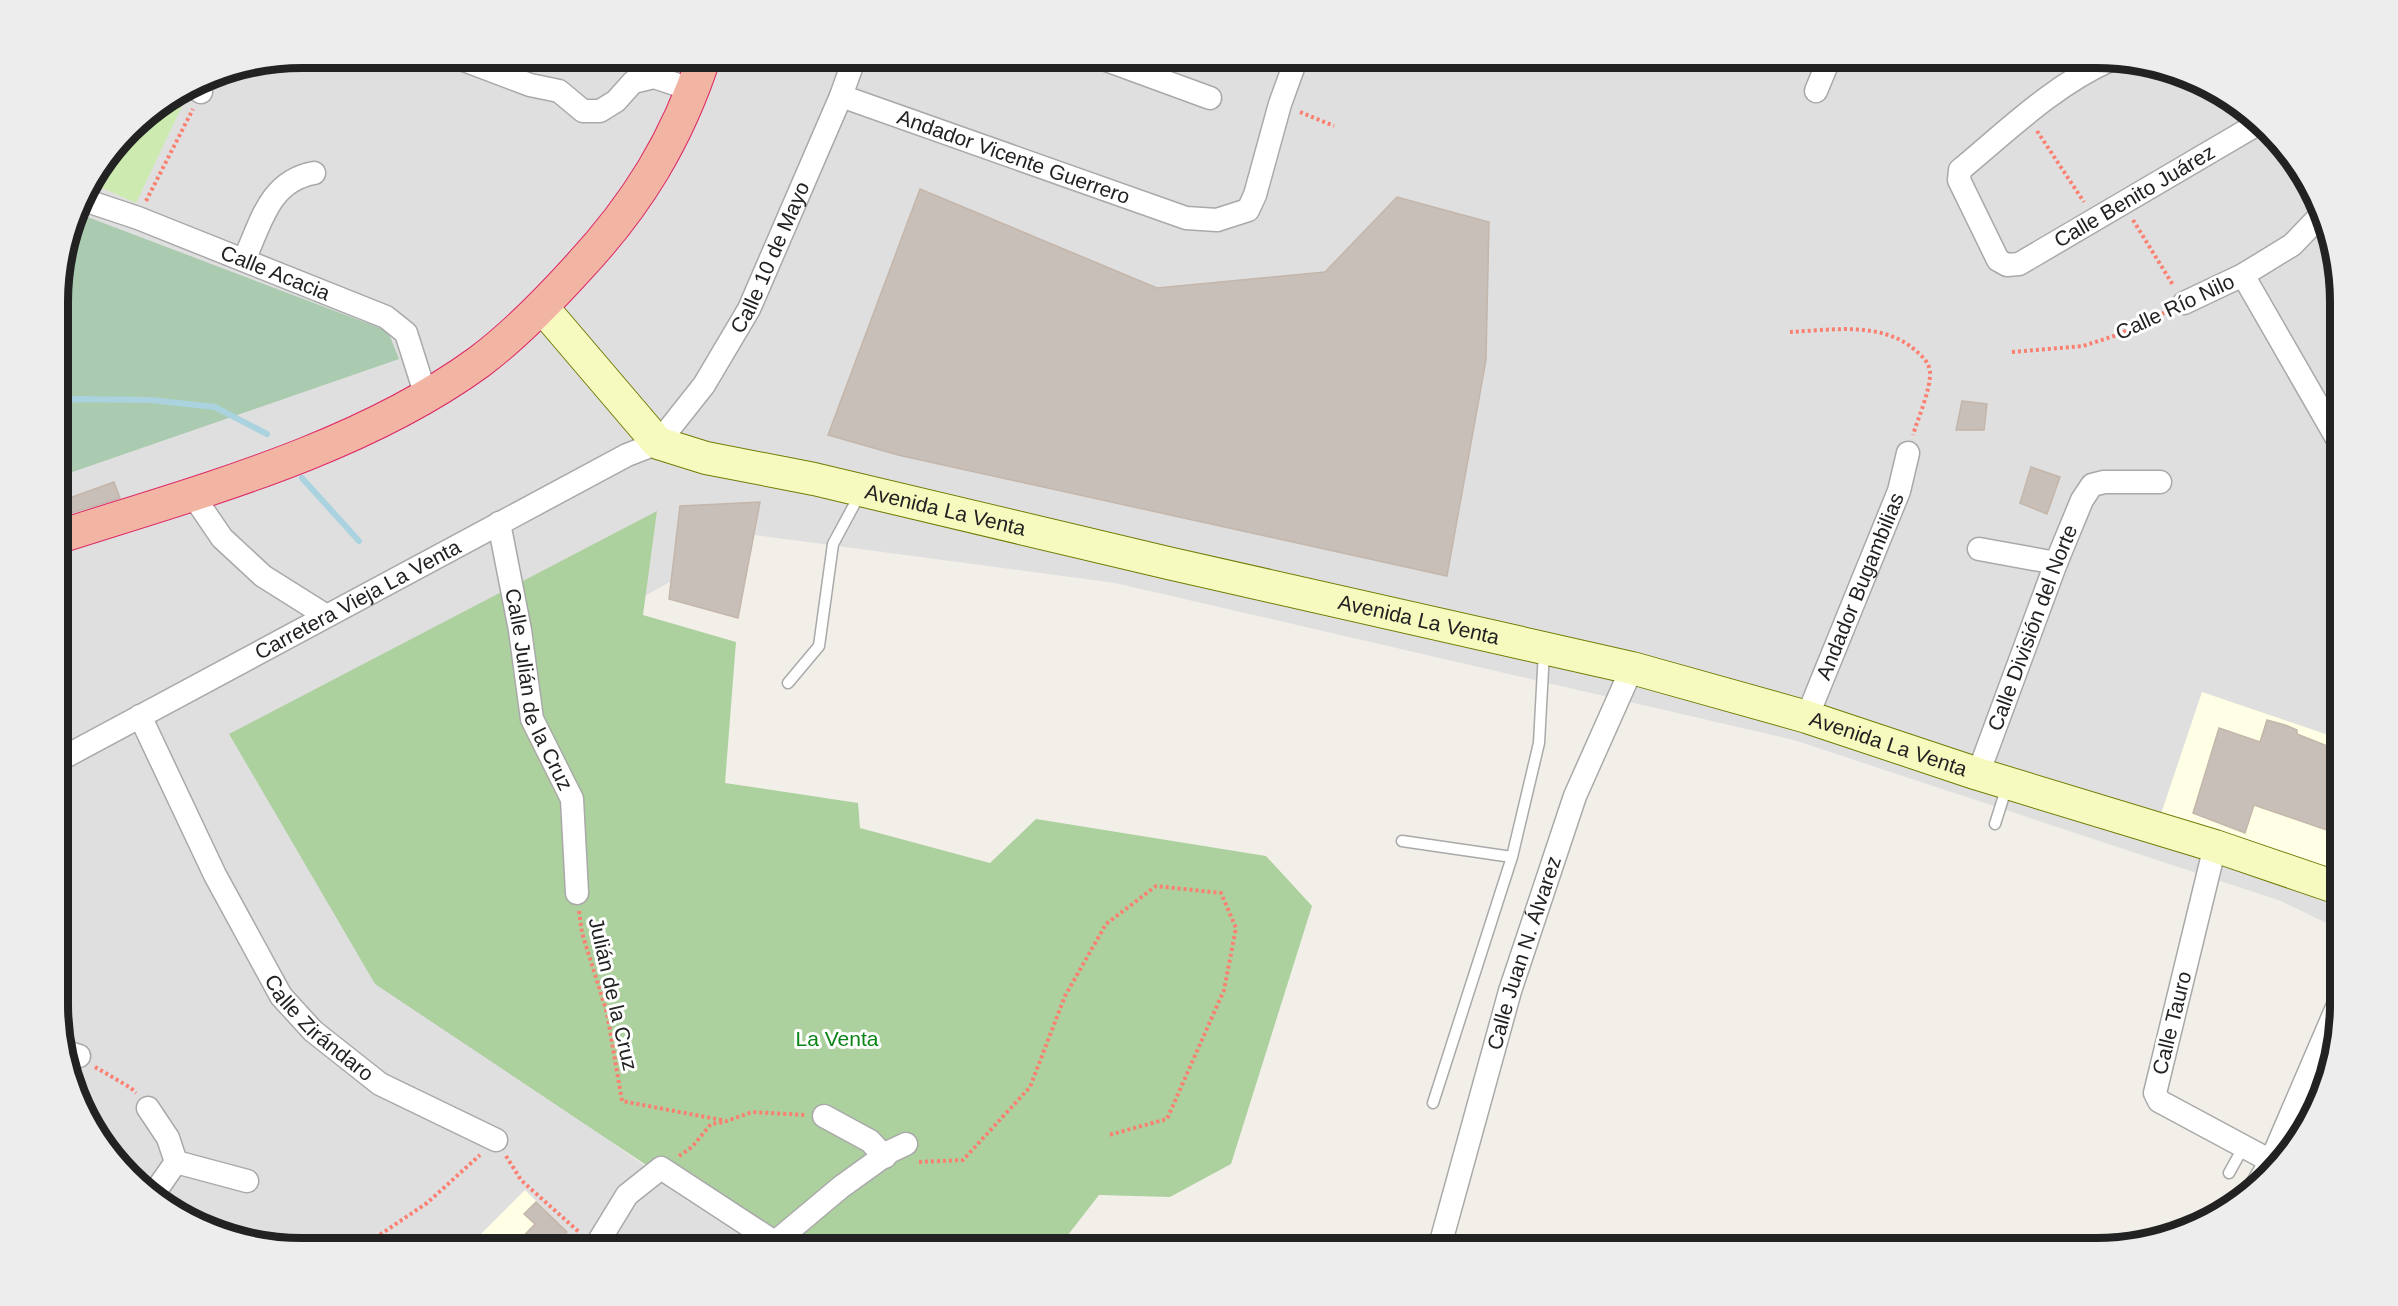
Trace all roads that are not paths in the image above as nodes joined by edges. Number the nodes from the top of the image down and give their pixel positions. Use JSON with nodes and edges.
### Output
{"nodes":[{"id":1,"x":485,"y":68,"type":"edge"},
{"id":2,"x":700,"y":68,"type":"edge"},
{"id":3,"x":851,"y":68,"type":"edge"},
{"id":4,"x":1128,"y":68,"type":"edge"},
{"id":5,"x":1293,"y":68,"type":"edge"},
{"id":6,"x":1825,"y":68,"type":"edge"},
{"id":7,"x":2096,"y":68,"type":"edge"},
{"id":8,"x":693,"y":90,"type":"junction"},
{"id":9,"x":1816,"y":91,"type":"dead end"},
{"id":10,"x":841,"y":96,"type":"junction"},
{"id":11,"x":1209,"y":98,"type":"dead end"},
{"id":12,"x":2252,"y":127,"type":"edge"},
{"id":13,"x":314,"y":172,"type":"dead end"},
{"id":14,"x":90,"y":202,"type":"edge"},
{"id":15,"x":2316,"y":220,"type":"edge"},
{"id":16,"x":244,"y":260,"type":"junction"},
{"id":17,"x":2243,"y":275,"type":"junction"},
{"id":18,"x":2184,"y":303,"type":"road end"},
{"id":19,"x":542,"y":307,"type":"junction"},
{"id":20,"x":426,"y":396,"type":"junction"},
{"id":21,"x":2330,"y":426,"type":"edge"},
{"id":22,"x":658,"y":443,"type":"junction"},
{"id":23,"x":1908,"y":453,"type":"road end"},
{"id":24,"x":2160,"y":482,"type":"dead end"},
{"id":25,"x":862,"y":491,"type":"junction"},
{"id":26,"x":192,"y":494,"type":"junction"},
{"id":27,"x":499,"y":523,"type":"junction"},
{"id":28,"x":68,"y":534,"type":"edge"},
{"id":29,"x":1979,"y":549,"type":"dead end"},
{"id":30,"x":2056,"y":563,"type":"junction"},
{"id":31,"x":325,"y":615,"type":"junction"},
{"id":32,"x":1545,"y":648,"type":"junction"},
{"id":33,"x":1632,"y":668,"type":"junction"},
{"id":34,"x":788,"y":683,"type":"dead end"},
{"id":35,"x":140,"y":716,"type":"junction"},
{"id":36,"x":1807,"y":717,"type":"junction"},
{"id":37,"x":68,"y":755,"type":"edge"},
{"id":38,"x":1978,"y":774,"type":"junction"},
{"id":39,"x":2008,"y":783,"type":"junction"},
{"id":40,"x":1995,"y":824,"type":"dead end"},
{"id":41,"x":1402,"y":841,"type":"dead end"},
{"id":42,"x":2215,"y":846,"type":"junction"},
{"id":43,"x":1512,"y":857,"type":"junction"},
{"id":44,"x":2330,"y":885,"type":"edge"},
{"id":45,"x":576,"y":893,"type":"road end"},
{"id":46,"x":2329,"y":1029,"type":"edge"},
{"id":47,"x":1433,"y":1103,"type":"dead end"},
{"id":48,"x":148,"y":1108,"type":"road end"},
{"id":49,"x":824,"y":1116,"type":"road end"},
{"id":50,"x":496,"y":1140,"type":"road end"},
{"id":51,"x":906,"y":1144,"type":"dead end"},
{"id":52,"x":2244,"y":1146,"type":"junction"},
{"id":53,"x":2282,"y":1148,"type":"edge"},
{"id":54,"x":885,"y":1157,"type":"junction"},
{"id":55,"x":2270,"y":1161,"type":"edge"},
{"id":56,"x":176,"y":1162,"type":"junction"},
{"id":57,"x":2229,"y":1173,"type":"dead end"},
{"id":58,"x":247,"y":1181,"type":"dead end"},
{"id":59,"x":157,"y":1189,"type":"edge"},
{"id":60,"x":603,"y":1238,"type":"edge"},
{"id":61,"x":764,"y":1238,"type":"edge"},
{"id":62,"x":785,"y":1238,"type":"edge"},
{"id":63,"x":1442,"y":1238,"type":"edge"}],
"edges":[{"from":1,"to":8,"type":"street"},
{"from":2,"to":8,"type":"highway"},
{"from":3,"to":10,"type":"street","name":"Calle 10 de Mayo"},
{"from":4,"to":11,"type":"street"},
{"from":5,"to":10,"type":"street","name":"Andador Vicente Guerrero"},
{"from":6,"to":9,"type":"street"},
{"from":7,"to":12,"type":"street","name":"Calle Benito Juárez"},
{"from":8,"to":19,"type":"highway"},
{"from":10,"to":22,"type":"street","name":"Calle 10 de Mayo"},
{"from":13,"to":16,"type":"street"},
{"from":14,"to":16,"type":"street","name":"Calle Acacia"},
{"from":15,"to":17,"type":"street","name":"Calle Río Nilo"},
{"from":16,"to":20,"type":"street","name":"Calle Acacia"},
{"from":17,"to":18,"type":"street","name":"Calle Río Nilo"},
{"from":17,"to":21,"type":"street"},
{"from":19,"to":20,"type":"highway"},
{"from":19,"to":22,"type":"main road"},
{"from":20,"to":26,"type":"highway"},
{"from":22,"to":25,"type":"main road","name":"Avenida La Venta"},
{"from":22,"to":27,"type":"street","name":"Carretera Vieja La Venta"},
{"from":23,"to":36,"type":"street","name":"Andador Bugambilias"},
{"from":24,"to":30,"type":"street","name":"Calle División del Norte"},
{"from":25,"to":32,"type":"main road","name":"Avenida La Venta"},
{"from":25,"to":34,"type":"lane"},
{"from":26,"to":28,"type":"highway"},
{"from":26,"to":31,"type":"street"},
{"from":27,"to":31,"type":"street","name":"Carretera Vieja La Venta"},
{"from":27,"to":45,"type":"street","name":"Calle Julián de la Cruz"},
{"from":29,"to":30,"type":"street"},
{"from":30,"to":38,"type":"street","name":"Calle División del Norte"},
{"from":31,"to":35,"type":"street","name":"Carretera Vieja La Venta"},
{"from":32,"to":33,"type":"main road","name":"Avenida La Venta"},
{"from":32,"to":43,"type":"lane"},
{"from":33,"to":36,"type":"main road","name":"Avenida La Venta"},
{"from":33,"to":63,"type":"street","name":"Calle Juan N. Álvarez"},
{"from":35,"to":37,"type":"street","name":"Carretera Vieja La Venta"},
{"from":35,"to":50,"type":"street","name":"Calle Zirándaro"},
{"from":36,"to":38,"type":"main road","name":"Avenida La Venta"},
{"from":38,"to":39,"type":"main road","name":"Avenida La Venta"},
{"from":39,"to":40,"type":"lane"},
{"from":39,"to":42,"type":"main road","name":"Avenida La Venta"},
{"from":41,"to":43,"type":"lane"},
{"from":42,"to":44,"type":"main road","name":"Avenida La Venta"},
{"from":42,"to":52,"type":"street","name":"Calle Tauro"},
{"from":43,"to":47,"type":"lane"},
{"from":46,"to":53,"type":"street"},
{"from":48,"to":56,"type":"street"},
{"from":49,"to":54,"type":"street"},
{"from":51,"to":54,"type":"street"},
{"from":52,"to":55,"type":"street","name":"Calle Tauro"},
{"from":52,"to":57,"type":"lane"},
{"from":54,"to":62,"type":"street"},
{"from":56,"to":58,"type":"street"},
{"from":56,"to":59,"type":"street"},
{"from":60,"to":61,"type":"street"}]}
